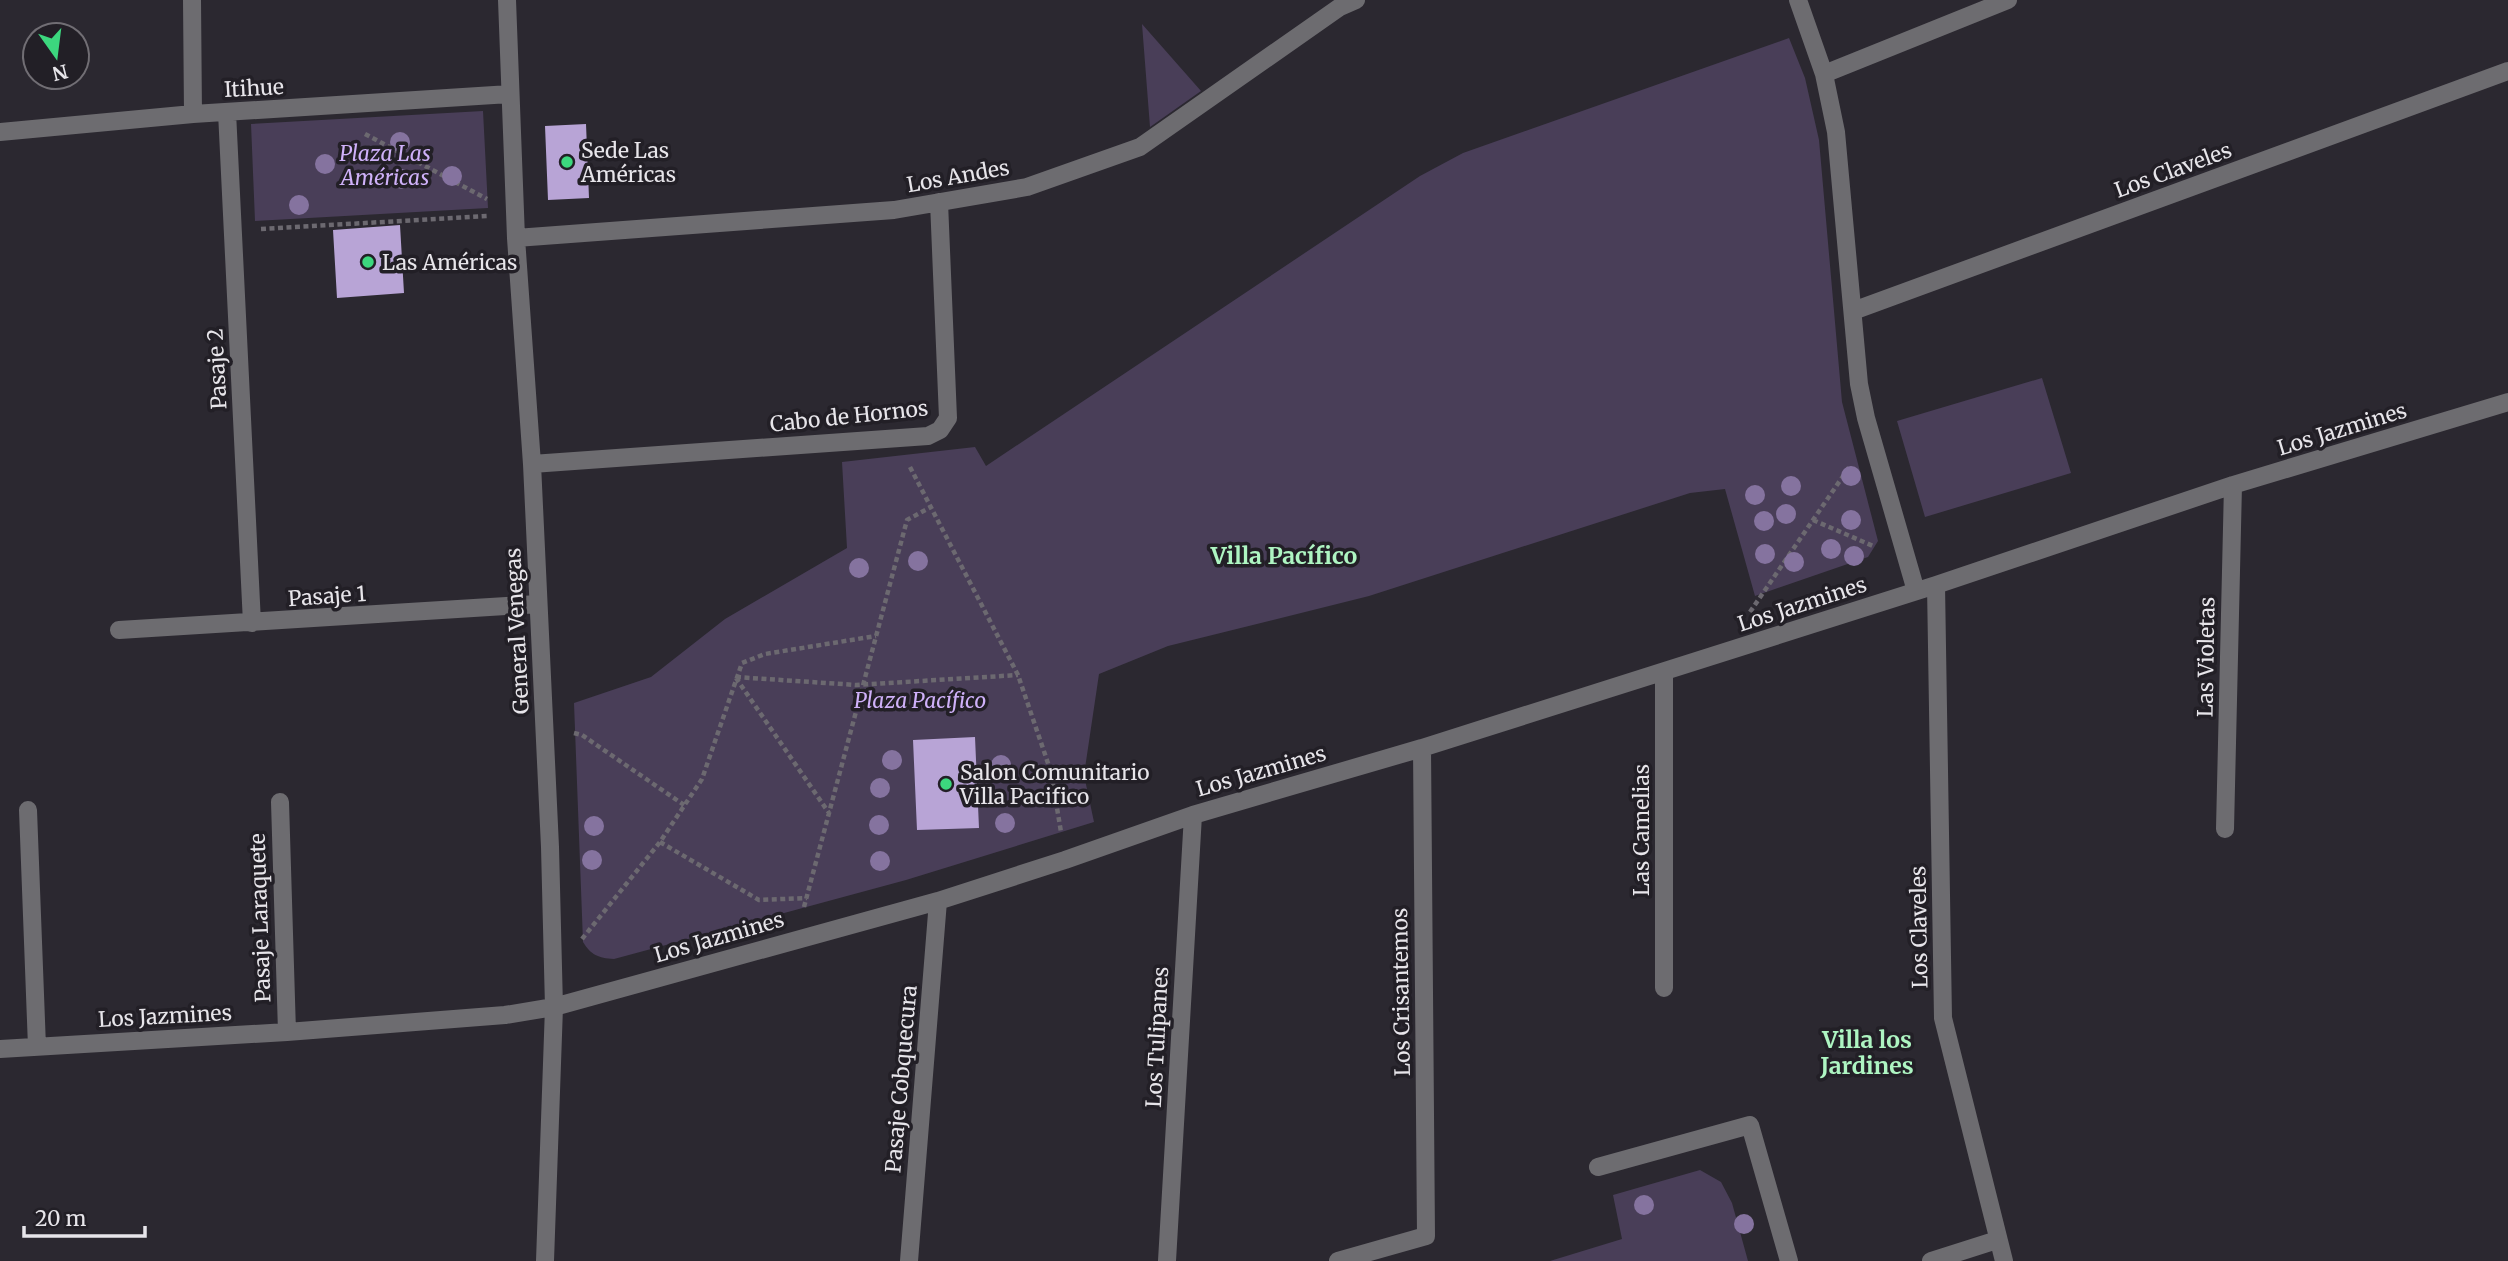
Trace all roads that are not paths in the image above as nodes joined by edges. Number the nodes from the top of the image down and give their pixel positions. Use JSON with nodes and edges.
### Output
{"nodes":[{"id":1,"x":192,"y":0,"type":"edge"},
{"id":2,"x":507,"y":0,"type":"edge"},
{"id":3,"x":1356,"y":0,"type":"edge"},
{"id":4,"x":1798,"y":0,"type":"edge"},
{"id":5,"x":2008,"y":0,"type":"edge"},
{"id":6,"x":2508,"y":71,"type":"edge"},
{"id":7,"x":1824,"y":74,"type":"junction"},
{"id":8,"x":510,"y":94,"type":"junction"},
{"id":9,"x":227,"y":112,"type":"junction"},
{"id":10,"x":193,"y":114,"type":"junction"},
{"id":11,"x":0,"y":132,"type":"edge"},
{"id":12,"x":939,"y":202,"type":"junction"},
{"id":13,"x":516,"y":239,"type":"junction"},
{"id":14,"x":1853,"y":311,"type":"junction"},
{"id":15,"x":2508,"y":402,"type":"edge"},
{"id":16,"x":532,"y":464,"type":"junction"},
{"id":17,"x":2233,"y":485,"type":"junction"},
{"id":18,"x":1936,"y":585,"type":"junction"},
{"id":19,"x":1916,"y":591,"type":"junction"},
{"id":20,"x":538,"y":604,"type":"junction"},
{"id":21,"x":252,"y":623,"type":"junction"},
{"id":22,"x":119,"y":630,"type":"dead end"},
{"id":23,"x":1664,"y":671,"type":"junction"},
{"id":24,"x":1422,"y":748,"type":"junction"},
{"id":25,"x":280,"y":802,"type":"dead end"},
{"id":26,"x":28,"y":810,"type":"dead end"},
{"id":27,"x":1193,"y":815,"type":"junction"},
{"id":28,"x":2225,"y":829,"type":"dead end"},
{"id":29,"x":938,"y":901,"type":"junction"},
{"id":30,"x":1664,"y":988,"type":"dead end"},
{"id":31,"x":554,"y":1007,"type":"junction"},
{"id":32,"x":287,"y":1032,"type":"junction"},
{"id":33,"x":37,"y":1047,"type":"junction"},
{"id":34,"x":0,"y":1049,"type":"edge"},
{"id":35,"x":1598,"y":1167,"type":"dead end"},
{"id":36,"x":1997,"y":1240,"type":"junction"},
{"id":37,"x":545,"y":1261,"type":"edge"},
{"id":38,"x":909,"y":1261,"type":"edge"},
{"id":39,"x":1167,"y":1261,"type":"edge"},
{"id":40,"x":1338,"y":1261,"type":"edge"},
{"id":41,"x":1790,"y":1261,"type":"edge"},
{"id":42,"x":1931,"y":1261,"type":"edge"},
{"id":43,"x":2004,"y":1261,"type":"edge"}],
"edges":[{"from":1,"to":10,"type":"street"},
{"from":2,"to":8,"type":"street","name":"General Venegas"},
{"from":3,"to":12,"type":"street","name":"Los Andes"},
{"from":4,"to":7,"type":"street"},
{"from":5,"to":7,"type":"street"},
{"from":6,"to":14,"type":"street","name":"Los Claveles"},
{"from":7,"to":14,"type":"street"},
{"from":8,"to":9,"type":"street","name":"Itihue"},
{"from":8,"to":13,"type":"street","name":"General Venegas"},
{"from":9,"to":10,"type":"street","name":"Itihue"},
{"from":9,"to":21,"type":"street","name":"Pasaje 2"},
{"from":10,"to":11,"type":"street","name":"Itihue"},
{"from":12,"to":13,"type":"street","name":"Los Andes"},
{"from":12,"to":16,"type":"street","name":"Cabo de Hornos"},
{"from":13,"to":16,"type":"street","name":"General Venegas"},
{"from":14,"to":19,"type":"street"},
{"from":15,"to":17,"type":"street","name":"Los Jazmines"},
{"from":16,"to":20,"type":"street","name":"General Venegas"},
{"from":17,"to":18,"type":"street","name":"Los Jazmines"},
{"from":17,"to":28,"type":"street","name":"Las Violetas"},
{"from":18,"to":19,"type":"street","name":"Los Jazmines"},
{"from":18,"to":36,"type":"street","name":"Los Claveles"},
{"from":19,"to":23,"type":"street","name":"Los Jazmines"},
{"from":20,"to":21,"type":"street","name":"Pasaje 1"},
{"from":20,"to":31,"type":"street","name":"General Venegas"},
{"from":21,"to":22,"type":"street","name":"Pasaje 1"},
{"from":23,"to":24,"type":"street","name":"Los Jazmines"},
{"from":23,"to":30,"type":"street","name":"Las Camelias"},
{"from":24,"to":27,"type":"street","name":"Los Jazmines"},
{"from":24,"to":40,"type":"street","name":"Los Crisantemos"},
{"from":25,"to":32,"type":"street","name":"Pasaje Laraquete"},
{"from":26,"to":33,"type":"street"},
{"from":27,"to":29,"type":"street","name":"Los Jazmines"},
{"from":27,"to":39,"type":"street","name":"Los Tulipanes"},
{"from":29,"to":31,"type":"street","name":"Los Jazmines"},
{"from":29,"to":38,"type":"street","name":"Pasaje Cobquecura"},
{"from":31,"to":32,"type":"street","name":"Los Jazmines"},
{"from":31,"to":37,"type":"street","name":"General Venegas"},
{"from":32,"to":33,"type":"street","name":"Los Jazmines"},
{"from":33,"to":34,"type":"street","name":"Los Jazmines"},
{"from":35,"to":41,"type":"street"},
{"from":36,"to":42,"type":"street"},
{"from":36,"to":43,"type":"street","name":"Los Claveles"}]}
